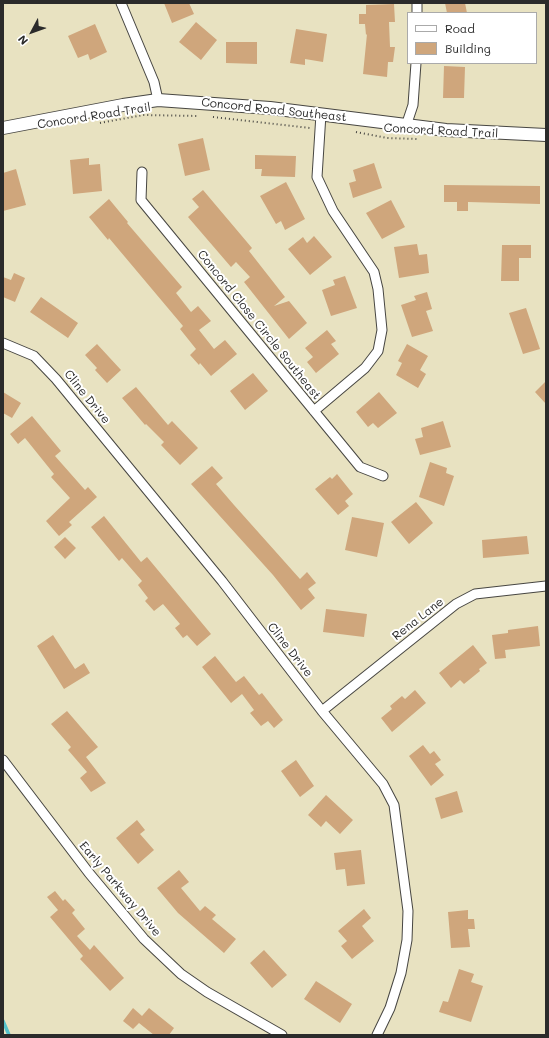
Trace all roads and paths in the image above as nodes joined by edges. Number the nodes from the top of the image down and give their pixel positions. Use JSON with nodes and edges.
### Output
{"nodes":[{"id":1,"x":121,"y":3,"type":"edge"},
{"id":2,"x":416,"y":64,"type":"edge"},
{"id":3,"x":158,"y":100,"type":"junction"},
{"id":4,"x":321,"y":114,"type":"junction"},
{"id":5,"x":204,"y":116,"type":"dead end"},
{"id":6,"x":212,"y":117,"type":"dead end"},
{"id":7,"x":96,"y":123,"type":"dead end"},
{"id":8,"x":406,"y":126,"type":"junction"},
{"id":9,"x":3,"y":128,"type":"edge"},
{"id":10,"x":320,"y":128,"type":"junction"},
{"id":11,"x":351,"y":131,"type":"dead end"},
{"id":12,"x":546,"y":135,"type":"edge"},
{"id":13,"x":418,"y":140,"type":"dead end"},
{"id":14,"x":142,"y":172,"type":"dead end"},
{"id":15,"x":3,"y":342,"type":"edge"},
{"id":16,"x":314,"y":411,"type":"junction"},
{"id":17,"x":383,"y":476,"type":"dead end"},
{"id":18,"x":546,"y":586,"type":"edge"},
{"id":19,"x":322,"y":711,"type":"junction"},
{"id":20,"x":3,"y":760,"type":"edge"},
{"id":21,"x":6,"y":772,"type":"edge"},
{"id":22,"x":282,"y":1035,"type":"edge"},
{"id":23,"x":376,"y":1035,"type":"edge"}],
"edges":[{"from":1,"to":3,"type":"street"},
{"from":2,"to":8,"type":"street"},
{"from":3,"to":4,"type":"street","name":"Concord Road Southeast"},
{"from":3,"to":9,"type":"street","name":"Concord Road Southeast"},
{"from":4,"to":8,"type":"street","name":"Concord Road Southeast"},
{"from":4,"to":10,"type":"street"},
{"from":5,"to":7,"type":"path","name":"Concord Road Trail"},
{"from":6,"to":10,"type":"path"},
{"from":8,"to":12,"type":"street","name":"Concord Road Southeast"},
{"from":10,"to":16,"type":"street"},
{"from":11,"to":13,"type":"path","name":"Concord Road Trail"},
{"from":14,"to":16,"type":"street","name":"Concord Close Circle Southeast"},
{"from":15,"to":19,"type":"street","name":"Cline Drive"},
{"from":16,"to":17,"type":"street","name":"Concord Close Circle Southeast"},
{"from":18,"to":19,"type":"street","name":"Rena Lane"},
{"from":19,"to":23,"type":"street","name":"Cline Drive"},
{"from":20,"to":21,"type":"street","name":"Early Parkway Drive"},
{"from":21,"to":22,"type":"street","name":"Early Parkway Drive"}]}
